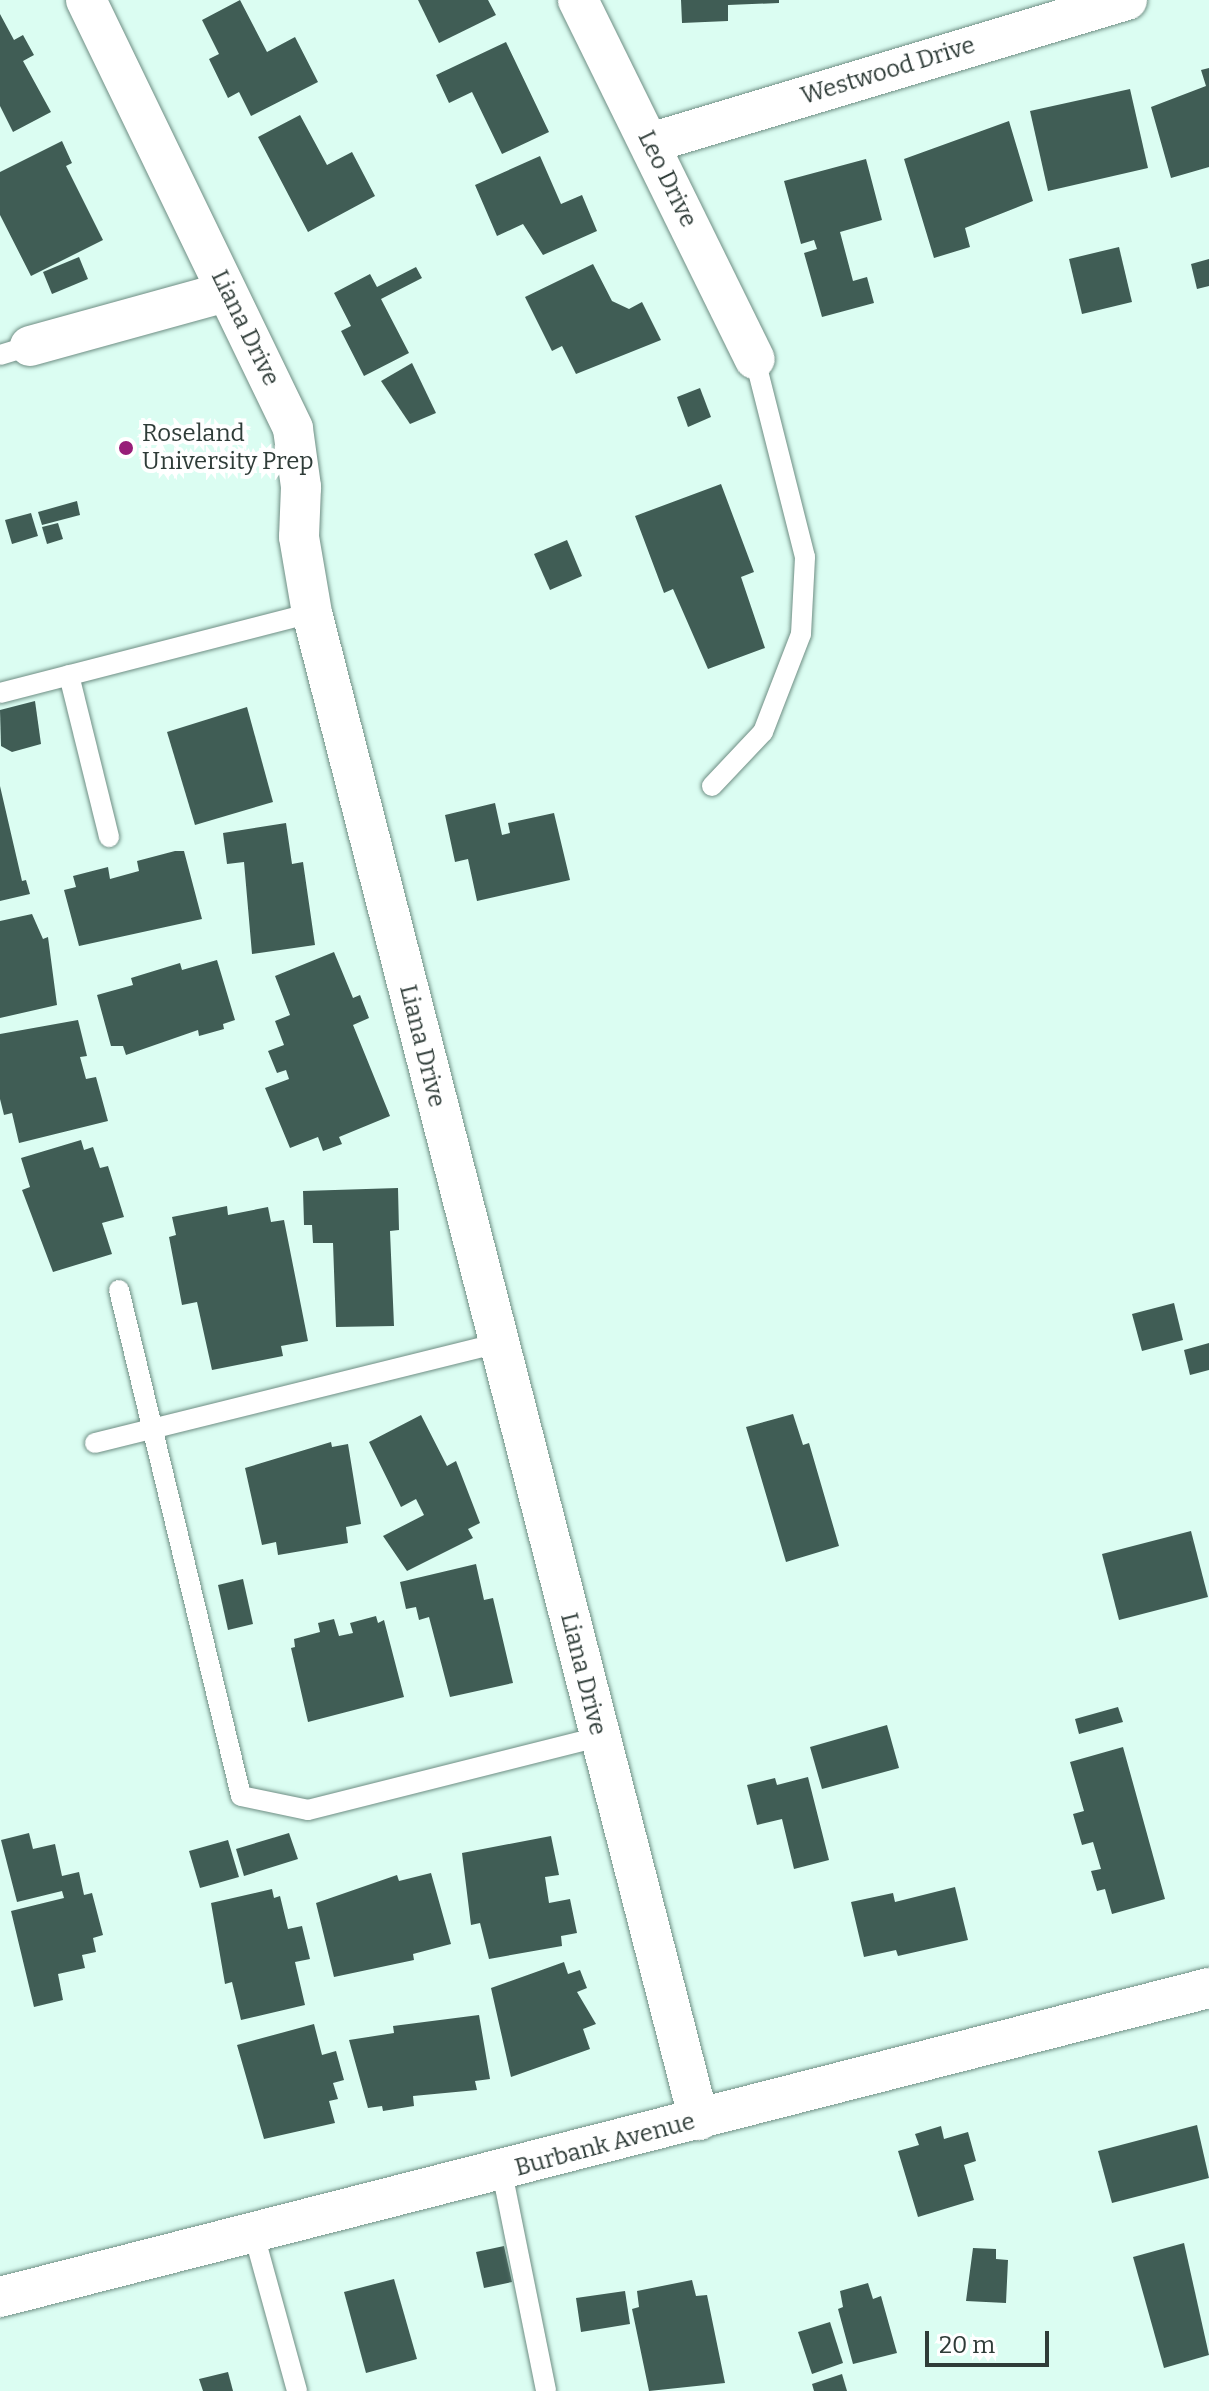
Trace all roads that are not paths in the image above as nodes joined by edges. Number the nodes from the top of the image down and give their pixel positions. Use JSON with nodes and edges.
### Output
{"nodes":[{"id":1,"x":86,"y":0,"type":"edge"},
{"id":2,"x":578,"y":0,"type":"edge"},
{"id":3,"x":1113,"y":2,"type":"edge"},
{"id":4,"x":650,"y":143,"type":"junction"},
{"id":5,"x":226,"y":292,"type":"junction"},
{"id":6,"x":8,"y":354,"type":"edge"},
{"id":7,"x":755,"y":359,"type":"joint"},
{"id":8,"x":312,"y":613,"type":"junction"},
{"id":9,"x":69,"y":675,"type":"junction"},
{"id":10,"x":0,"y":693,"type":"edge"},
{"id":11,"x":712,"y":786,"type":"dead end"},
{"id":12,"x":109,"y":837,"type":"dead end"},
{"id":13,"x":119,"y":1290,"type":"dead end"},
{"id":14,"x":498,"y":1343,"type":"junction"},
{"id":15,"x":156,"y":1428,"type":"junction"},
{"id":16,"x":95,"y":1443,"type":"dead end"},
{"id":17,"x":599,"y":1737,"type":"junction"},
{"id":18,"x":1209,"y":1988,"type":"edge"},
{"id":19,"x":699,"y":2120,"type":"junction"},
{"id":20,"x":502,"y":2172,"type":"junction"},
{"id":21,"x":253,"y":2231,"type":"junction"},
{"id":22,"x":0,"y":2297,"type":"edge"},
{"id":23,"x":297,"y":2391,"type":"edge"},
{"id":24,"x":546,"y":2391,"type":"edge"}],
"edges":[{"from":1,"to":5,"type":"street","name":"Liana Drive"},
{"from":2,"to":4,"type":"street","name":"Leo Drive"},
{"from":3,"to":4,"type":"street","name":"Westwood Drive"},
{"from":4,"to":7,"type":"street","name":"Leo Drive"},
{"from":5,"to":6,"type":"street"},
{"from":5,"to":8,"type":"street","name":"Liana Drive"},
{"from":7,"to":11,"type":"lane"},
{"from":8,"to":9,"type":"lane"},
{"from":8,"to":14,"type":"street","name":"Liana Drive"},
{"from":9,"to":10,"type":"lane"},
{"from":9,"to":12,"type":"lane"},
{"from":13,"to":15,"type":"lane"},
{"from":14,"to":15,"type":"lane"},
{"from":14,"to":17,"type":"street","name":"Liana Drive"},
{"from":15,"to":16,"type":"lane"},
{"from":15,"to":17,"type":"lane"},
{"from":17,"to":19,"type":"street","name":"Liana Drive"},
{"from":18,"to":19,"type":"street","name":"Burbank Avenue"},
{"from":19,"to":20,"type":"street","name":"Burbank Avenue"},
{"from":20,"to":21,"type":"street","name":"Burbank Avenue"},
{"from":20,"to":24,"type":"lane"},
{"from":21,"to":22,"type":"street","name":"Burbank Avenue"},
{"from":21,"to":23,"type":"lane"}]}
